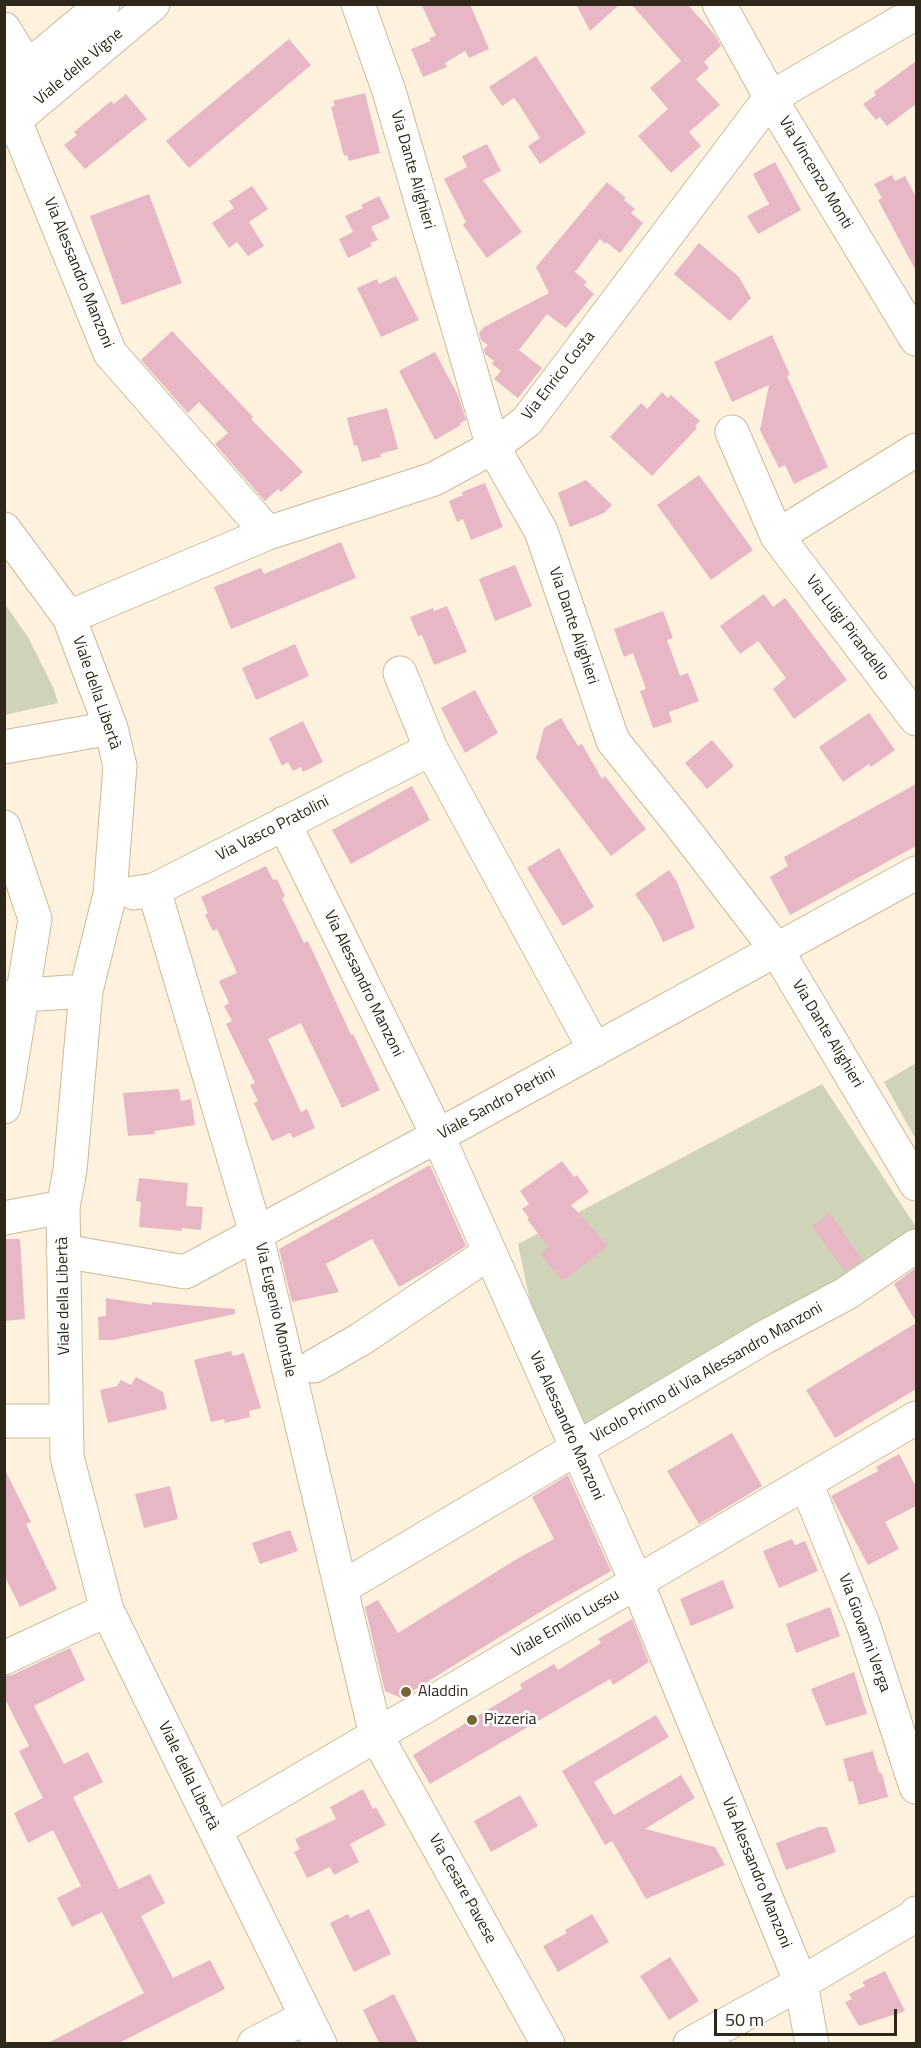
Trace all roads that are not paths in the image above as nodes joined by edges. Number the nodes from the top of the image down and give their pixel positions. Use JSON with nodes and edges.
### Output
{"nodes":[{"id":1,"x":103,"y":4,"type":"edge"},
{"id":2,"x":153,"y":4,"type":"edge"},
{"id":3,"x":358,"y":4,"type":"edge"},
{"id":4,"x":719,"y":4,"type":"edge"},
{"id":5,"x":916,"y":13,"type":"edge"},
{"id":6,"x":4,"y":29,"type":"edge"},
{"id":7,"x":16,"y":77,"type":"edge"},
{"id":8,"x":48,"y":94,"type":"junction"},
{"id":9,"x":770,"y":98,"type":"junction"},
{"id":10,"x":8,"y":119,"type":"edge"},
{"id":11,"x":916,"y":339,"type":"edge"},
{"id":12,"x":732,"y":432,"type":"dead end"},
{"id":13,"x":493,"y":447,"type":"junction"},
{"id":14,"x":916,"y":450,"type":"edge"},
{"id":15,"x":4,"y":529,"type":"edge"},
{"id":16,"x":268,"y":533,"type":"junction"},
{"id":17,"x":777,"y":536,"type":"junction"},
{"id":18,"x":69,"y":617,"type":"junction"},
{"id":19,"x":400,"y":673,"type":"dead end"},
{"id":20,"x":916,"y":719,"type":"edge"},
{"id":21,"x":111,"y":728,"type":"junction"},
{"id":22,"x":4,"y":747,"type":"edge"},
{"id":23,"x":431,"y":749,"type":"junction"},
{"id":24,"x":284,"y":823,"type":"junction"},
{"id":25,"x":4,"y":827,"type":"edge"},
{"id":26,"x":916,"y":873,"type":"edge"},
{"id":27,"x":154,"y":890,"type":"junction"},
{"id":28,"x":110,"y":894,"type":"junction"},
{"id":29,"x":776,"y":949,"type":"junction"},
{"id":30,"x":86,"y":991,"type":"junction"},
{"id":31,"x":14,"y":997,"type":"edge"},
{"id":32,"x":595,"y":1050,"type":"junction"},
{"id":33,"x":4,"y":1107,"type":"edge"},
{"id":34,"x":438,"y":1136,"type":"junction"},
{"id":35,"x":916,"y":1184,"type":"edge"},
{"id":36,"x":63,"y":1207,"type":"junction"},
{"id":37,"x":4,"y":1218,"type":"edge"},
{"id":38,"x":256,"y":1233,"type":"junction"},
{"id":39,"x":916,"y":1246,"type":"edge"},
{"id":40,"x":63,"y":1251,"type":"junction"},
{"id":41,"x":489,"y":1253,"type":"junction"},
{"id":42,"x":314,"y":1366,"type":"dead end"},
{"id":43,"x":916,"y":1418,"type":"edge"},
{"id":44,"x":4,"y":1420,"type":"edge"},
{"id":45,"x":66,"y":1421,"type":"junction"},
{"id":46,"x":575,"y":1448,"type":"junction"},
{"id":47,"x":806,"y":1483,"type":"junction"},
{"id":48,"x":636,"y":1583,"type":"junction"},
{"id":49,"x":341,"y":1588,"type":"junction"},
{"id":50,"x":107,"y":1610,"type":"junction"},
{"id":51,"x":4,"y":1658,"type":"edge"},
{"id":52,"x":376,"y":1735,"type":"junction"},
{"id":53,"x":916,"y":1786,"type":"edge"},
{"id":54,"x":215,"y":1830,"type":"junction"},
{"id":55,"x":916,"y":1913,"type":"edge"},
{"id":56,"x":801,"y":1983,"type":"junction"},
{"id":57,"x":313,"y":2030,"type":"edge"},
{"id":58,"x":254,"y":2043,"type":"edge"},
{"id":59,"x":548,"y":2043,"type":"edge"},
{"id":60,"x":690,"y":2043,"type":"edge"},
{"id":61,"x":812,"y":2043,"type":"edge"}],
"edges":[{"from":1,"to":7,"type":"street","name":"Viale delle Vigne"},
{"from":2,"to":8,"type":"street","name":"Viale delle Vigne"},
{"from":3,"to":13,"type":"street","name":"Via Dante Alighieri"},
{"from":4,"to":9,"type":"street","name":"Via Vincenzo Monti"},
{"from":5,"to":9,"type":"street","name":"Via Enrico Costa"},
{"from":6,"to":7,"type":"street"},
{"from":7,"to":8,"type":"street"},
{"from":8,"to":10,"type":"street","name":"Viale delle Vigne"},
{"from":9,"to":11,"type":"street","name":"Via Vincenzo Monti"},
{"from":9,"to":13,"type":"street","name":"Via Enrico Costa"},
{"from":10,"to":16,"type":"street","name":"Via Alessandro Manzoni"},
{"from":12,"to":17,"type":"street","name":"Via Luigi Pirandello"},
{"from":13,"to":16,"type":"street","name":"Via Enrico Costa"},
{"from":13,"to":29,"type":"street","name":"Via Dante Alighieri"},
{"from":14,"to":17,"type":"street"},
{"from":15,"to":18,"type":"street","name":"Viale della Libertà"},
{"from":16,"to":18,"type":"street","name":"Via Enrico Costa"},
{"from":17,"to":20,"type":"street","name":"Via Luigi Pirandello"},
{"from":18,"to":21,"type":"street","name":"Viale della Libertà"},
{"from":19,"to":23,"type":"street"},
{"from":21,"to":22,"type":"street"},
{"from":21,"to":28,"type":"street","name":"Viale della Libertà"},
{"from":23,"to":24,"type":"street","name":"Via Vasco Pratolini"},
{"from":23,"to":32,"type":"street"},
{"from":24,"to":27,"type":"street","name":"Via Vasco Pratolini"},
{"from":24,"to":34,"type":"street","name":"Via Alessandro Manzoni"},
{"from":25,"to":31,"type":"street"},
{"from":26,"to":29,"type":"street","name":"Viale Sandro Pertini"},
{"from":27,"to":28,"type":"street","name":"Via Vasco Pratolini"},
{"from":27,"to":38,"type":"street","name":"Via Eugenio Montale"},
{"from":28,"to":30,"type":"street","name":"Viale della Libertà"},
{"from":29,"to":32,"type":"street","name":"Viale Sandro Pertini"},
{"from":29,"to":35,"type":"street","name":"Via Dante Alighieri"},
{"from":30,"to":31,"type":"street"},
{"from":30,"to":36,"type":"street","name":"Viale della Libertà"},
{"from":31,"to":33,"type":"street"},
{"from":32,"to":34,"type":"street","name":"Viale Sandro Pertini"},
{"from":34,"to":38,"type":"street","name":"Viale Sandro Pertini"},
{"from":34,"to":41,"type":"street","name":"Via Alessandro Manzoni"},
{"from":36,"to":37,"type":"street"},
{"from":36,"to":40,"type":"street","name":"Viale della Libertà"},
{"from":38,"to":40,"type":"street","name":"Viale Sandro Pertini"},
{"from":38,"to":49,"type":"street","name":"Via Eugenio Montale"},
{"from":39,"to":46,"type":"street","name":"Vicolo Primo di Via Alessandro Manzoni"},
{"from":40,"to":45,"type":"street","name":"Viale della Libertà"},
{"from":41,"to":42,"type":"street"},
{"from":41,"to":46,"type":"street","name":"Via Alessandro Manzoni"},
{"from":43,"to":47,"type":"street","name":"Viale Emilio Lussu"},
{"from":44,"to":45,"type":"street"},
{"from":45,"to":50,"type":"street","name":"Viale della Libertà"},
{"from":46,"to":48,"type":"street","name":"Via Alessandro Manzoni"},
{"from":46,"to":49,"type":"street","name":"Vicolo Primo di Via Alessandro Manzoni"},
{"from":47,"to":48,"type":"street","name":"Viale Emilio Lussu"},
{"from":47,"to":53,"type":"street","name":"Via Giovanni Verga"},
{"from":48,"to":52,"type":"street","name":"Viale Emilio Lussu"},
{"from":48,"to":56,"type":"street","name":"Via Alessandro Manzoni"},
{"from":49,"to":52,"type":"street","name":"Via Eugenio Montale"},
{"from":50,"to":51,"type":"street"},
{"from":50,"to":54,"type":"street","name":"Viale della Libertà"},
{"from":52,"to":54,"type":"street","name":"Viale Emilio Lussu"},
{"from":52,"to":59,"type":"street","name":"Via Cesare Pavese"},
{"from":54,"to":57,"type":"street","name":"Viale della Libertà"},
{"from":55,"to":56,"type":"street"},
{"from":56,"to":60,"type":"street"},
{"from":56,"to":61,"type":"street","name":"Via Alessandro Manzoni"},
{"from":57,"to":58,"type":"street"}]}
